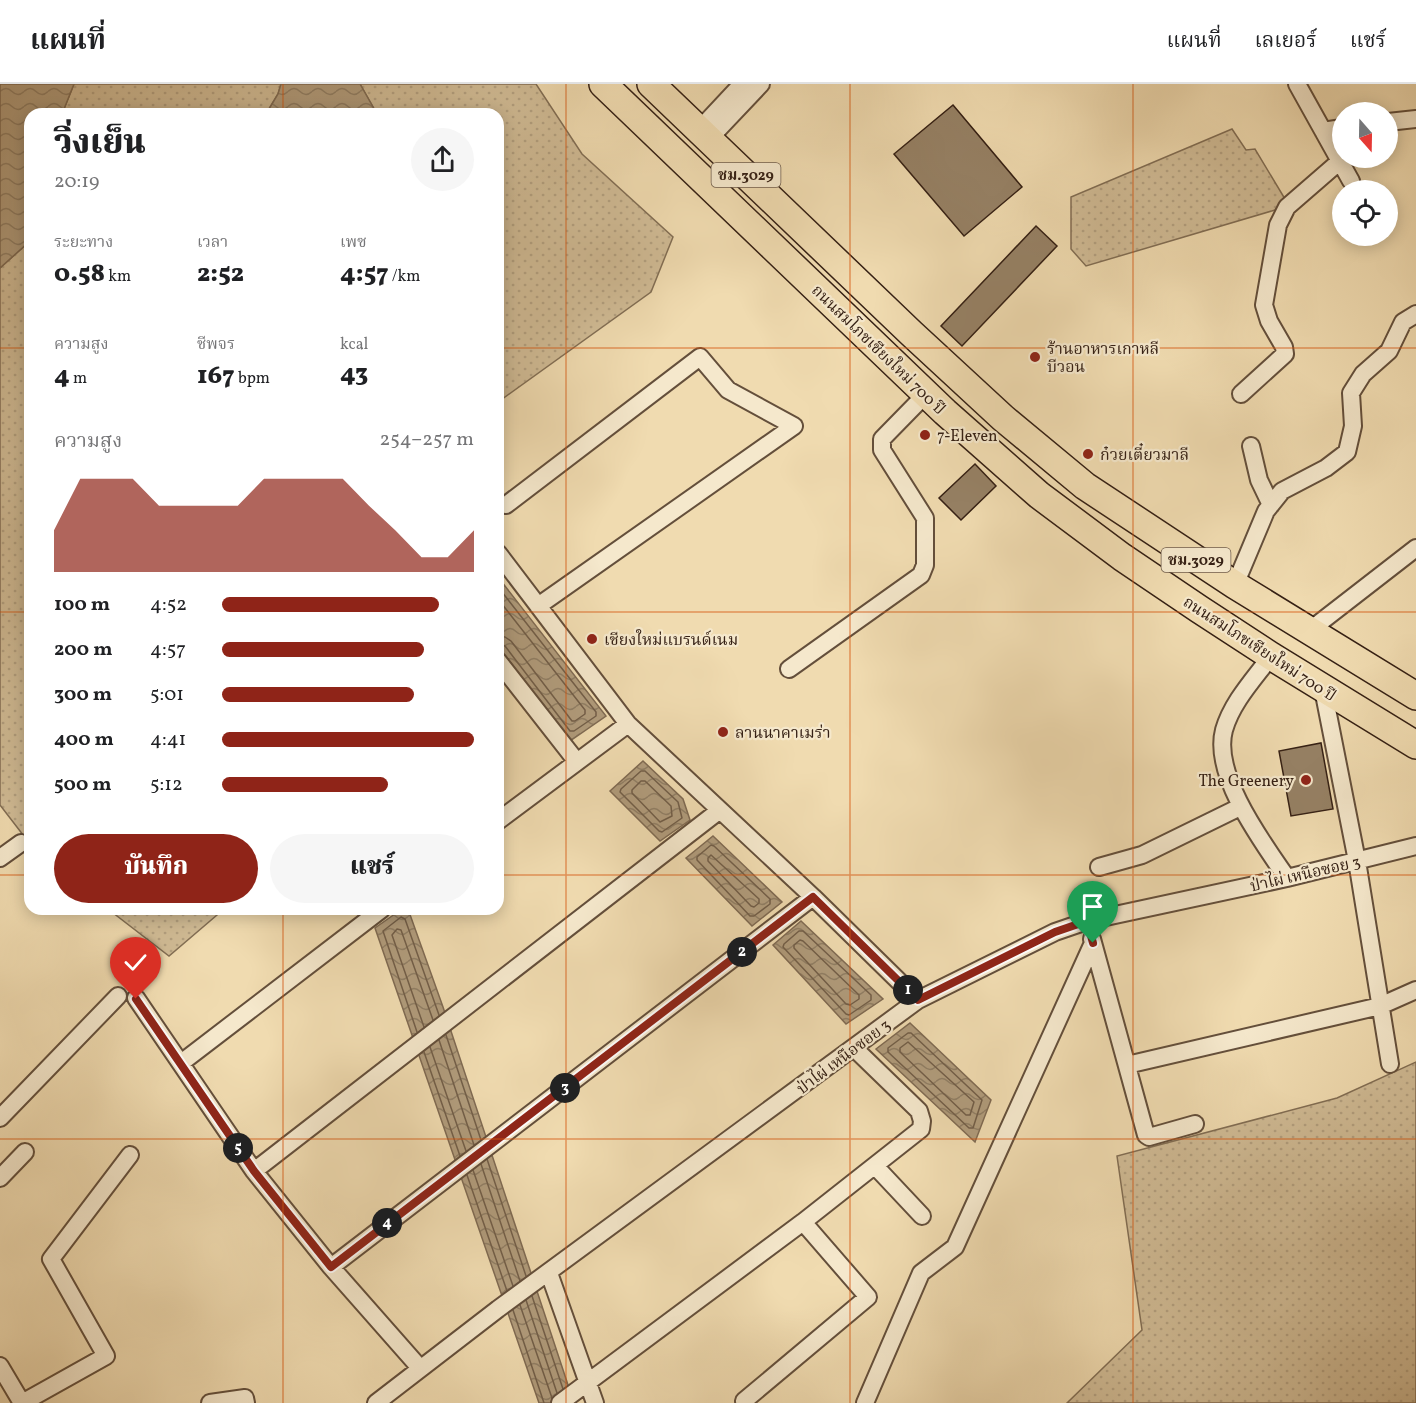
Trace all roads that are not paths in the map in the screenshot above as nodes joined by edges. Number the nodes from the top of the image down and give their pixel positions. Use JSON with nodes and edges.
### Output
{"nodes":[{"id":1,"x":603,"y":84,"type":"edge"},
{"id":2,"x":651,"y":84,"type":"edge"},
{"id":3,"x":742,"y":84,"type":"edge"},
{"id":4,"x":761,"y":84,"type":"edge"},
{"id":5,"x":1297,"y":84,"type":"edge"},
{"id":6,"x":1416,"y":119,"type":"edge"},
{"id":7,"x":1398,"y":121,"type":"edge"},
{"id":8,"x":1332,"y":130,"type":"edge"},
{"id":9,"x":1323,"y":131,"type":"junction"},
{"id":10,"x":704,"y":135,"type":"junction"},
{"id":11,"x":1332,"y":147,"type":"edge"},
{"id":12,"x":1332,"y":168,"type":"edge"},
{"id":13,"x":1416,"y":314,"type":"edge"},
{"id":14,"x":926,"y":394,"type":"junction"},
{"id":15,"x":1241,"y":394,"type":"dead end"},
{"id":16,"x":1251,"y":446,"type":"dead end"},
{"id":17,"x":506,"y":504,"type":"dead end"},
{"id":18,"x":1271,"y":505,"type":"junction"},
{"id":19,"x":1416,"y":548,"type":"edge"},
{"id":20,"x":504,"y":561,"type":"edge"},
{"id":21,"x":1235,"y":585,"type":"junction"},
{"id":22,"x":538,"y":606,"type":"junction"},
{"id":23,"x":1309,"y":632,"type":"junction"},
{"id":24,"x":1271,"y":656,"type":"junction"},
{"id":25,"x":789,"y":669,"type":"dead end"},
{"id":26,"x":504,"y":671,"type":"edge"},
{"id":27,"x":1323,"y":689,"type":"junction"},
{"id":28,"x":1416,"y":696,"type":"edge"},
{"id":29,"x":628,"y":724,"type":"junction"},
{"id":30,"x":1416,"y":745,"type":"edge"},
{"id":31,"x":577,"y":762,"type":"junction"},
{"id":32,"x":1240,"y":807,"type":"junction"},
{"id":33,"x":720,"y":810,"type":"junction"},
{"id":34,"x":504,"y":817,"type":"edge"},
{"id":35,"x":21,"y":843,"type":"dead end"},
{"id":36,"x":1416,"y":846,"type":"edge"},
{"id":37,"x":0,"y":858,"type":"edge"},
{"id":38,"x":1357,"y":861,"type":"junction"},
{"id":39,"x":1099,"y":867,"type":"dead end"},
{"id":40,"x":1287,"y":878,"type":"junction"},
{"id":41,"x":813,"y":897,"type":"junction"},
{"id":42,"x":374,"y":915,"type":"edge"},
{"id":43,"x":1087,"y":921,"type":"junction"},
{"id":44,"x":1093,"y":943,"type":"junction"},
{"id":45,"x":1416,"y":990,"type":"edge"},
{"id":46,"x":118,"y":996,"type":"dead end"},
{"id":47,"x":136,"y":999,"type":"dead end"},
{"id":48,"x":918,"y":1000,"type":"junction"},
{"id":49,"x":1380,"y":1006,"type":"junction"},
{"id":50,"x":854,"y":1048,"type":"junction"},
{"id":51,"x":181,"y":1063,"type":"junction"},
{"id":52,"x":1390,"y":1064,"type":"dead end"},
{"id":53,"x":1127,"y":1065,"type":"junction"},
{"id":54,"x":0,"y":1118,"type":"edge"},
{"id":55,"x":1195,"y":1124,"type":"dead end"},
{"id":56,"x":25,"y":1152,"type":"dead end"},
{"id":57,"x":130,"y":1155,"type":"dead end"},
{"id":58,"x":875,"y":1166,"type":"junction"},
{"id":59,"x":254,"y":1171,"type":"junction"},
{"id":60,"x":0,"y":1178,"type":"edge"},
{"id":61,"x":922,"y":1216,"type":"dead end"},
{"id":62,"x":803,"y":1222,"type":"junction"},
{"id":63,"x":331,"y":1267,"type":"junction"},
{"id":64,"x":544,"y":1277,"type":"junction"},
{"id":65,"x":0,"y":1366,"type":"edge"},
{"id":66,"x":420,"y":1368,"type":"junction"},
{"id":67,"x":580,"y":1387,"type":"junction"},
{"id":68,"x":744,"y":1401,"type":"dead end"},
{"id":69,"x":22,"y":1403,"type":"edge"},
{"id":70,"x":210,"y":1403,"type":"edge"},
{"id":71,"x":246,"y":1403,"type":"edge"},
{"id":72,"x":376,"y":1403,"type":"edge"},
{"id":73,"x":560,"y":1403,"type":"edge"},
{"id":74,"x":595,"y":1403,"type":"edge"},
{"id":75,"x":865,"y":1403,"type":"edge"}],
"edges":[{"from":1,"to":14,"type":"main road","name":"ถนนสมโภชเชียงใหม่ 700 ปี","number":"ชม.3029"},
{"from":2,"to":10,"type":"main road","name":"ถนนสมโภชเชียงใหม่ 700 ปี","number":"ชม.3029"},
{"from":3,"to":10,"type":"street"},
{"from":4,"to":10,"type":"street"},
{"from":5,"to":9,"type":"street"},
{"from":6,"to":7,"type":"street"},
{"from":8,"to":9,"type":"street"},
{"from":9,"to":11,"type":"street"},
{"from":10,"to":21,"type":"main road","name":"ถนนสมโภชเชียงใหม่ 700 ปี","number":"ชม.3029"},
{"from":12,"to":15,"type":"street"},
{"from":13,"to":18,"type":"street"},
{"from":14,"to":24,"type":"main road","name":"ถนนสมโภชเชียงใหม่ 700 ปี","number":"ชม.3029"},
{"from":14,"to":25,"type":"street"},
{"from":16,"to":18,"type":"street"},
{"from":17,"to":22,"type":"street"},
{"from":18,"to":21,"type":"street"},
{"from":19,"to":23,"type":"street"},
{"from":20,"to":22,"type":"street"},
{"from":21,"to":23,"type":"main road","name":"ถนนสมโภชเชียงใหม่ 700 ปี","number":"ชม.3029"},
{"from":22,"to":29,"type":"street"},
{"from":23,"to":28,"type":"main road","name":"ถนนสมโภชเชียงใหม่ 700 ปี","number":"ชม.3029"},
{"from":24,"to":27,"type":"main road","name":"ถนนสมโภชเชียงใหม่ 700 ปี","number":"ชม.3029"},
{"from":24,"to":32,"type":"street"},
{"from":26,"to":31,"type":"street"},
{"from":27,"to":30,"type":"main road","name":"ถนนสมโภชเชียงใหม่ 700 ปี","number":"ชม.3029"},
{"from":27,"to":38,"type":"street"},
{"from":29,"to":31,"type":"street"},
{"from":29,"to":33,"type":"street"},
{"from":31,"to":34,"type":"street"},
{"from":32,"to":39,"type":"street"},
{"from":32,"to":40,"type":"street"},
{"from":33,"to":41,"type":"street"},
{"from":33,"to":59,"type":"street"},
{"from":35,"to":37,"type":"street"},
{"from":36,"to":38,"type":"street","name":"ป่าไผ่ เหนือซอย 3"},
{"from":38,"to":40,"type":"street","name":"ป่าไผ่ เหนือซอย 3"},
{"from":38,"to":49,"type":"street"},
{"from":40,"to":43,"type":"street","name":"ป่าไผ่ เหนือซอย 3"},
{"from":41,"to":48,"type":"street"},
{"from":41,"to":63,"type":"street"},
{"from":42,"to":51,"type":"street"},
{"from":43,"to":44,"type":"street"},
{"from":43,"to":48,"type":"street","name":"ป่าไผ่ เหนือซอย 3"},
{"from":44,"to":53,"type":"street"},
{"from":44,"to":75,"type":"street"},
{"from":45,"to":49,"type":"street"},
{"from":46,"to":54,"type":"street"},
{"from":47,"to":51,"type":"street"},
{"from":48,"to":50,"type":"street","name":"ป่าไผ่ เหนือซอย 3"},
{"from":49,"to":52,"type":"street"},
{"from":49,"to":53,"type":"street"},
{"from":50,"to":58,"type":"street"},
{"from":50,"to":64,"type":"street","name":"ป่าไผ่ เหนือซอย 3"},
{"from":51,"to":59,"type":"street"},
{"from":53,"to":55,"type":"street"},
{"from":56,"to":60,"type":"street"},
{"from":57,"to":69,"type":"street"},
{"from":58,"to":61,"type":"street"},
{"from":58,"to":62,"type":"street"},
{"from":59,"to":63,"type":"street"},
{"from":62,"to":67,"type":"street"},
{"from":62,"to":68,"type":"street"},
{"from":63,"to":66,"type":"street"},
{"from":64,"to":66,"type":"street","name":"ป่าไผ่ เหนือซอย 3"},
{"from":64,"to":67,"type":"street"},
{"from":65,"to":69,"type":"street"},
{"from":66,"to":72,"type":"street","name":"ป่าไผ่ เหนือซอย 3"},
{"from":67,"to":73,"type":"street"},
{"from":67,"to":74,"type":"street"},
{"from":70,"to":71,"type":"street"}]}
